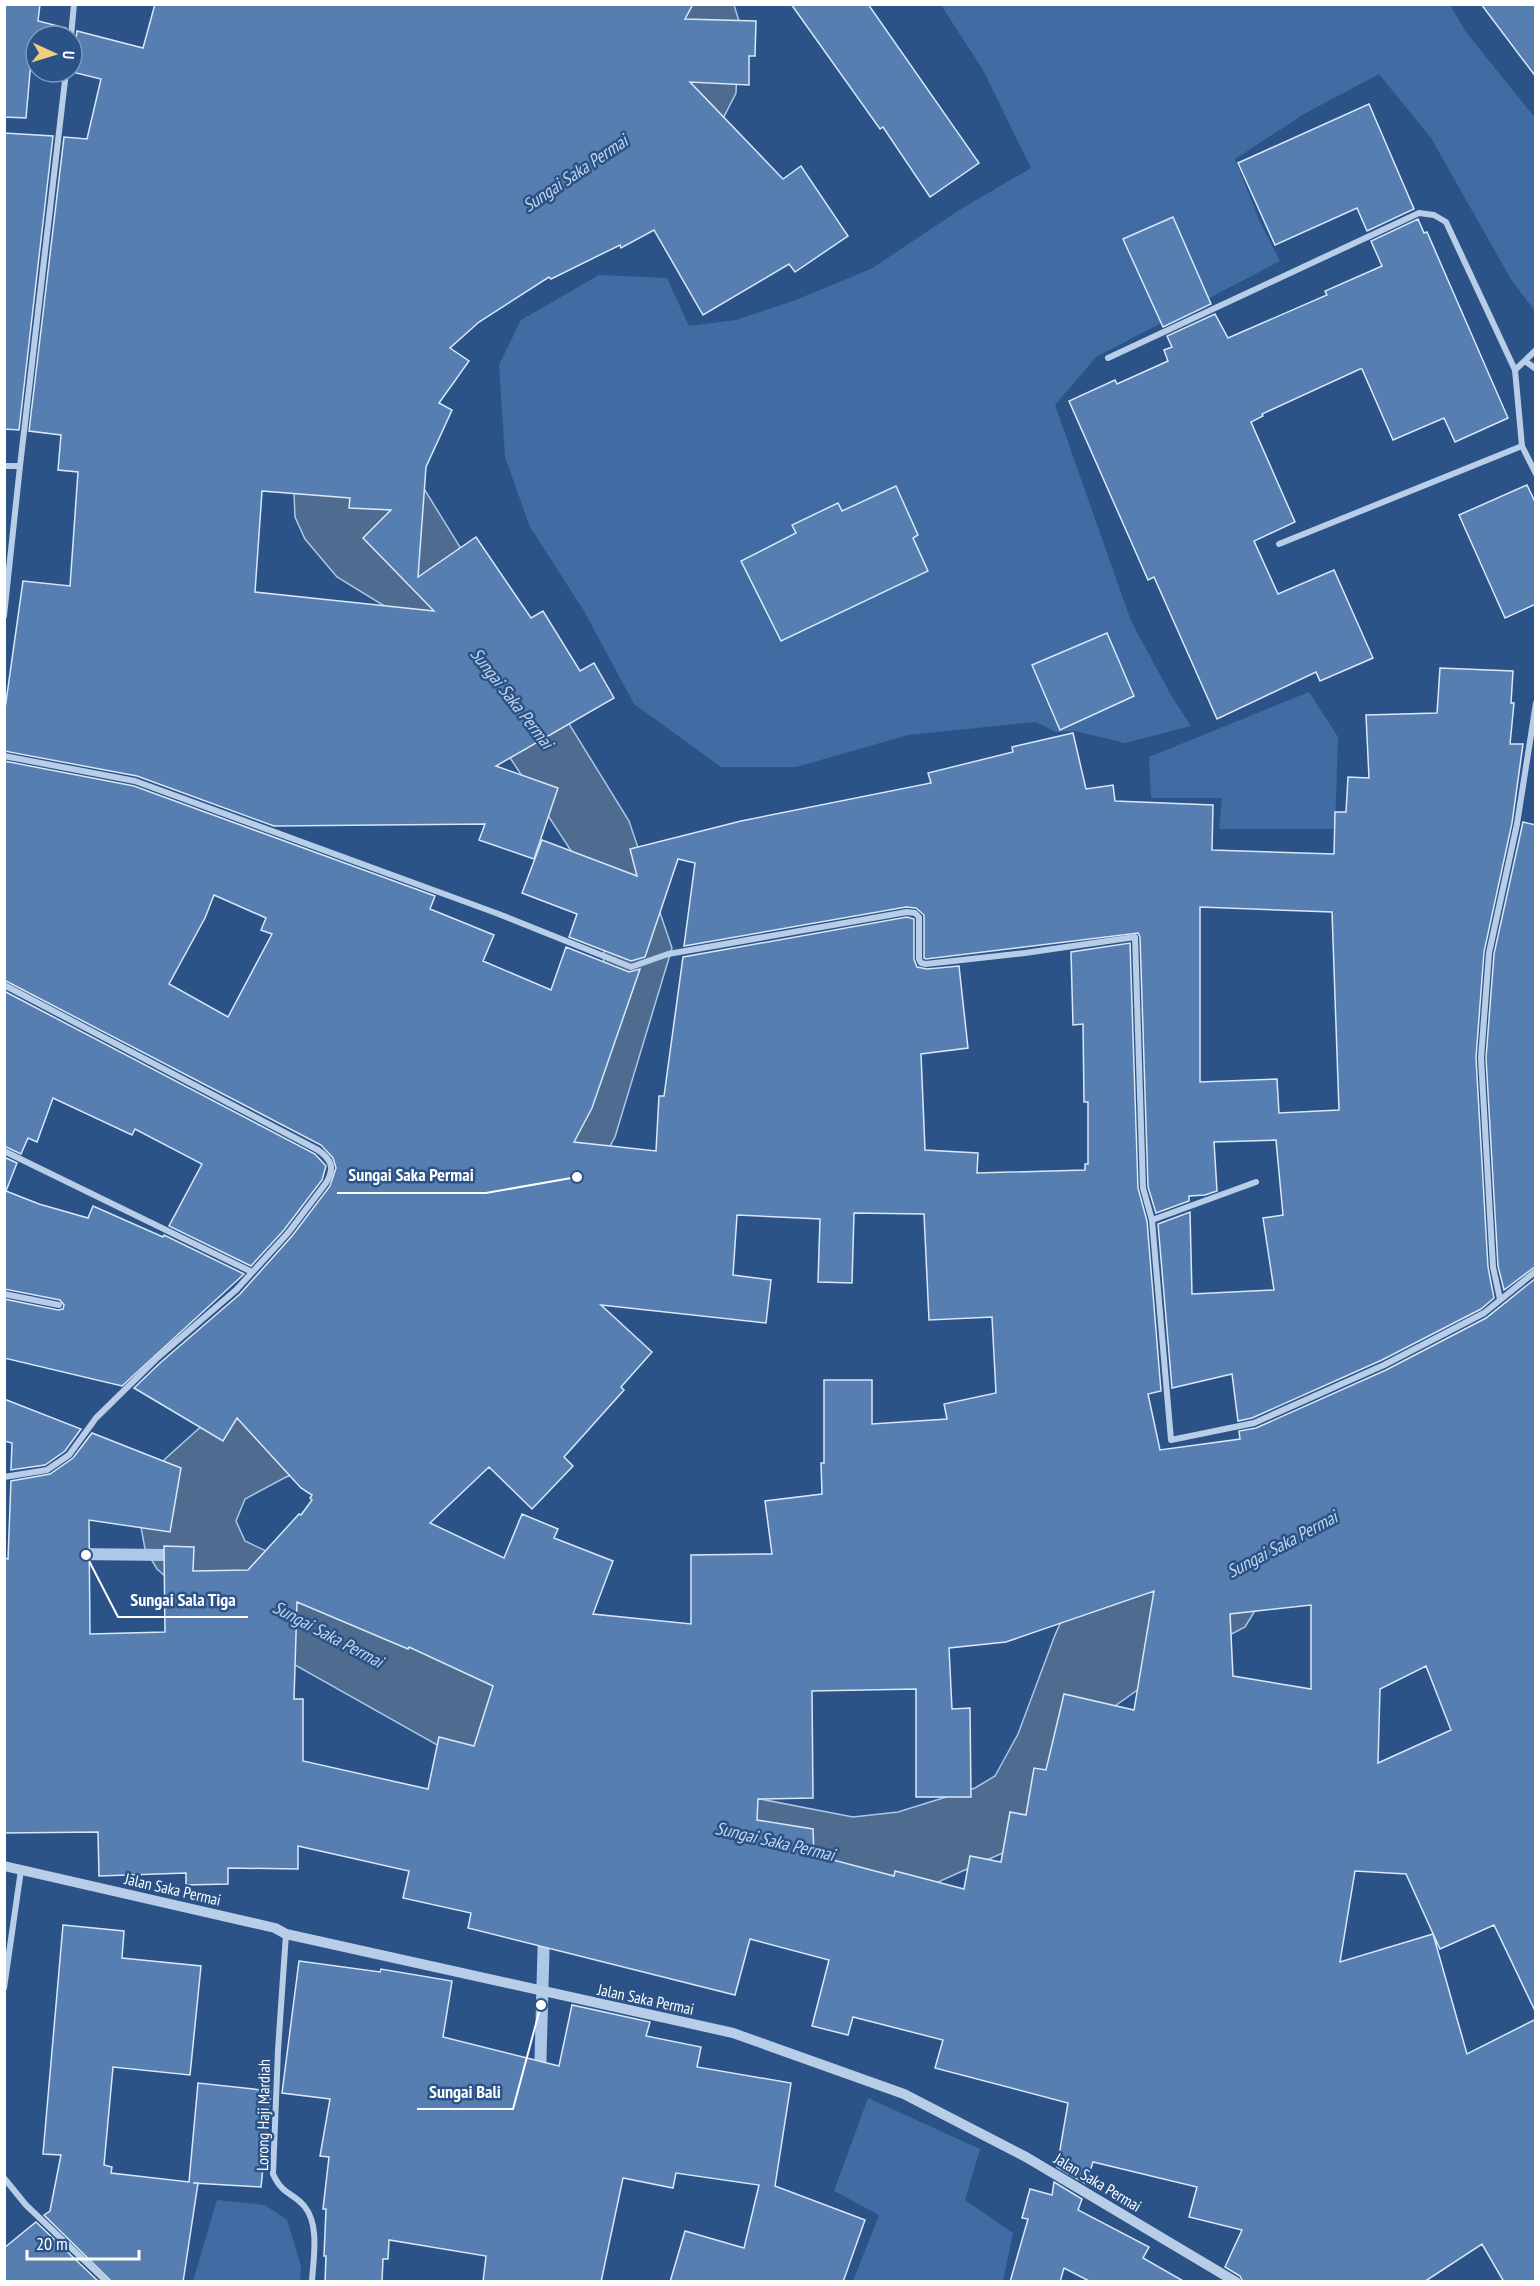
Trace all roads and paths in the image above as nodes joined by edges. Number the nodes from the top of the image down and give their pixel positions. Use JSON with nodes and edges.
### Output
{"nodes":[{"id":1,"x":74,"y":4,"type":"edge"},
{"id":2,"x":72,"y":24,"type":"edge"},
{"id":3,"x":65,"y":84,"type":"edge"},
{"id":4,"x":1536,"y":350,"type":"edge"},
{"id":5,"x":1108,"y":358,"type":"dead end"},
{"id":6,"x":1525,"y":361,"type":"junction"},
{"id":7,"x":1536,"y":369,"type":"edge"},
{"id":8,"x":1515,"y":370,"type":"junction"},
{"id":9,"x":1522,"y":446,"type":"junction"},
{"id":10,"x":4,"y":466,"type":"edge"},
{"id":11,"x":20,"y":466,"type":"junction"},
{"id":12,"x":1536,"y":474,"type":"edge"},
{"id":13,"x":1279,"y":544,"type":"dead end"},
{"id":14,"x":4,"y":616,"type":"edge"},
{"id":15,"x":1536,"y":703,"type":"edge"},
{"id":16,"x":4,"y":756,"type":"edge"},
{"id":17,"x":4,"y":985,"type":"edge"},
{"id":18,"x":4,"y":1151,"type":"edge"},
{"id":19,"x":1256,"y":1182,"type":"dead end"},
{"id":20,"x":1152,"y":1220,"type":"junction"},
{"id":21,"x":1536,"y":1271,"type":"edge"},
{"id":22,"x":252,"y":1272,"type":"junction"},
{"id":23,"x":4,"y":1294,"type":"edge"},
{"id":24,"x":1500,"y":1299,"type":"junction"},
{"id":25,"x":59,"y":1305,"type":"dead end"},
{"id":26,"x":4,"y":1477,"type":"edge"},
{"id":27,"x":4,"y":1866,"type":"edge"},
{"id":28,"x":21,"y":1870,"type":"junction"},
{"id":29,"x":286,"y":1934,"type":"junction"},
{"id":30,"x":4,"y":1988,"type":"edge"},
{"id":31,"x":4,"y":2178,"type":"edge"},
{"id":32,"x":107,"y":2282,"type":"edge"},
{"id":33,"x":312,"y":2282,"type":"edge"},
{"id":34,"x":1236,"y":2282,"type":"edge"}],
"edges":[{"from":1,"to":2,"type":"street"},
{"from":3,"to":11,"type":"street"},
{"from":4,"to":6,"type":"street"},
{"from":5,"to":8,"type":"street"},
{"from":6,"to":7,"type":"street"},
{"from":6,"to":8,"type":"street"},
{"from":8,"to":9,"type":"street"},
{"from":9,"to":12,"type":"street"},
{"from":9,"to":13,"type":"street"},
{"from":10,"to":11,"type":"street"},
{"from":11,"to":14,"type":"street"},
{"from":15,"to":24,"type":"street"},
{"from":16,"to":20,"type":"street"},
{"from":17,"to":22,"type":"street"},
{"from":18,"to":22,"type":"street"},
{"from":19,"to":20,"type":"street"},
{"from":20,"to":24,"type":"street"},
{"from":21,"to":24,"type":"street"},
{"from":22,"to":26,"type":"street"},
{"from":23,"to":25,"type":"street"},
{"from":27,"to":28,"type":"street","name":"Jalan Saka Permai"},
{"from":28,"to":29,"type":"street","name":"Jalan Saka Permai"},
{"from":28,"to":30,"type":"street"},
{"from":29,"to":33,"type":"street","name":"Lorong Haji Mardiah"},
{"from":29,"to":34,"type":"street","name":"Jalan Saka Permai"},
{"from":31,"to":32,"type":"street"}]}
